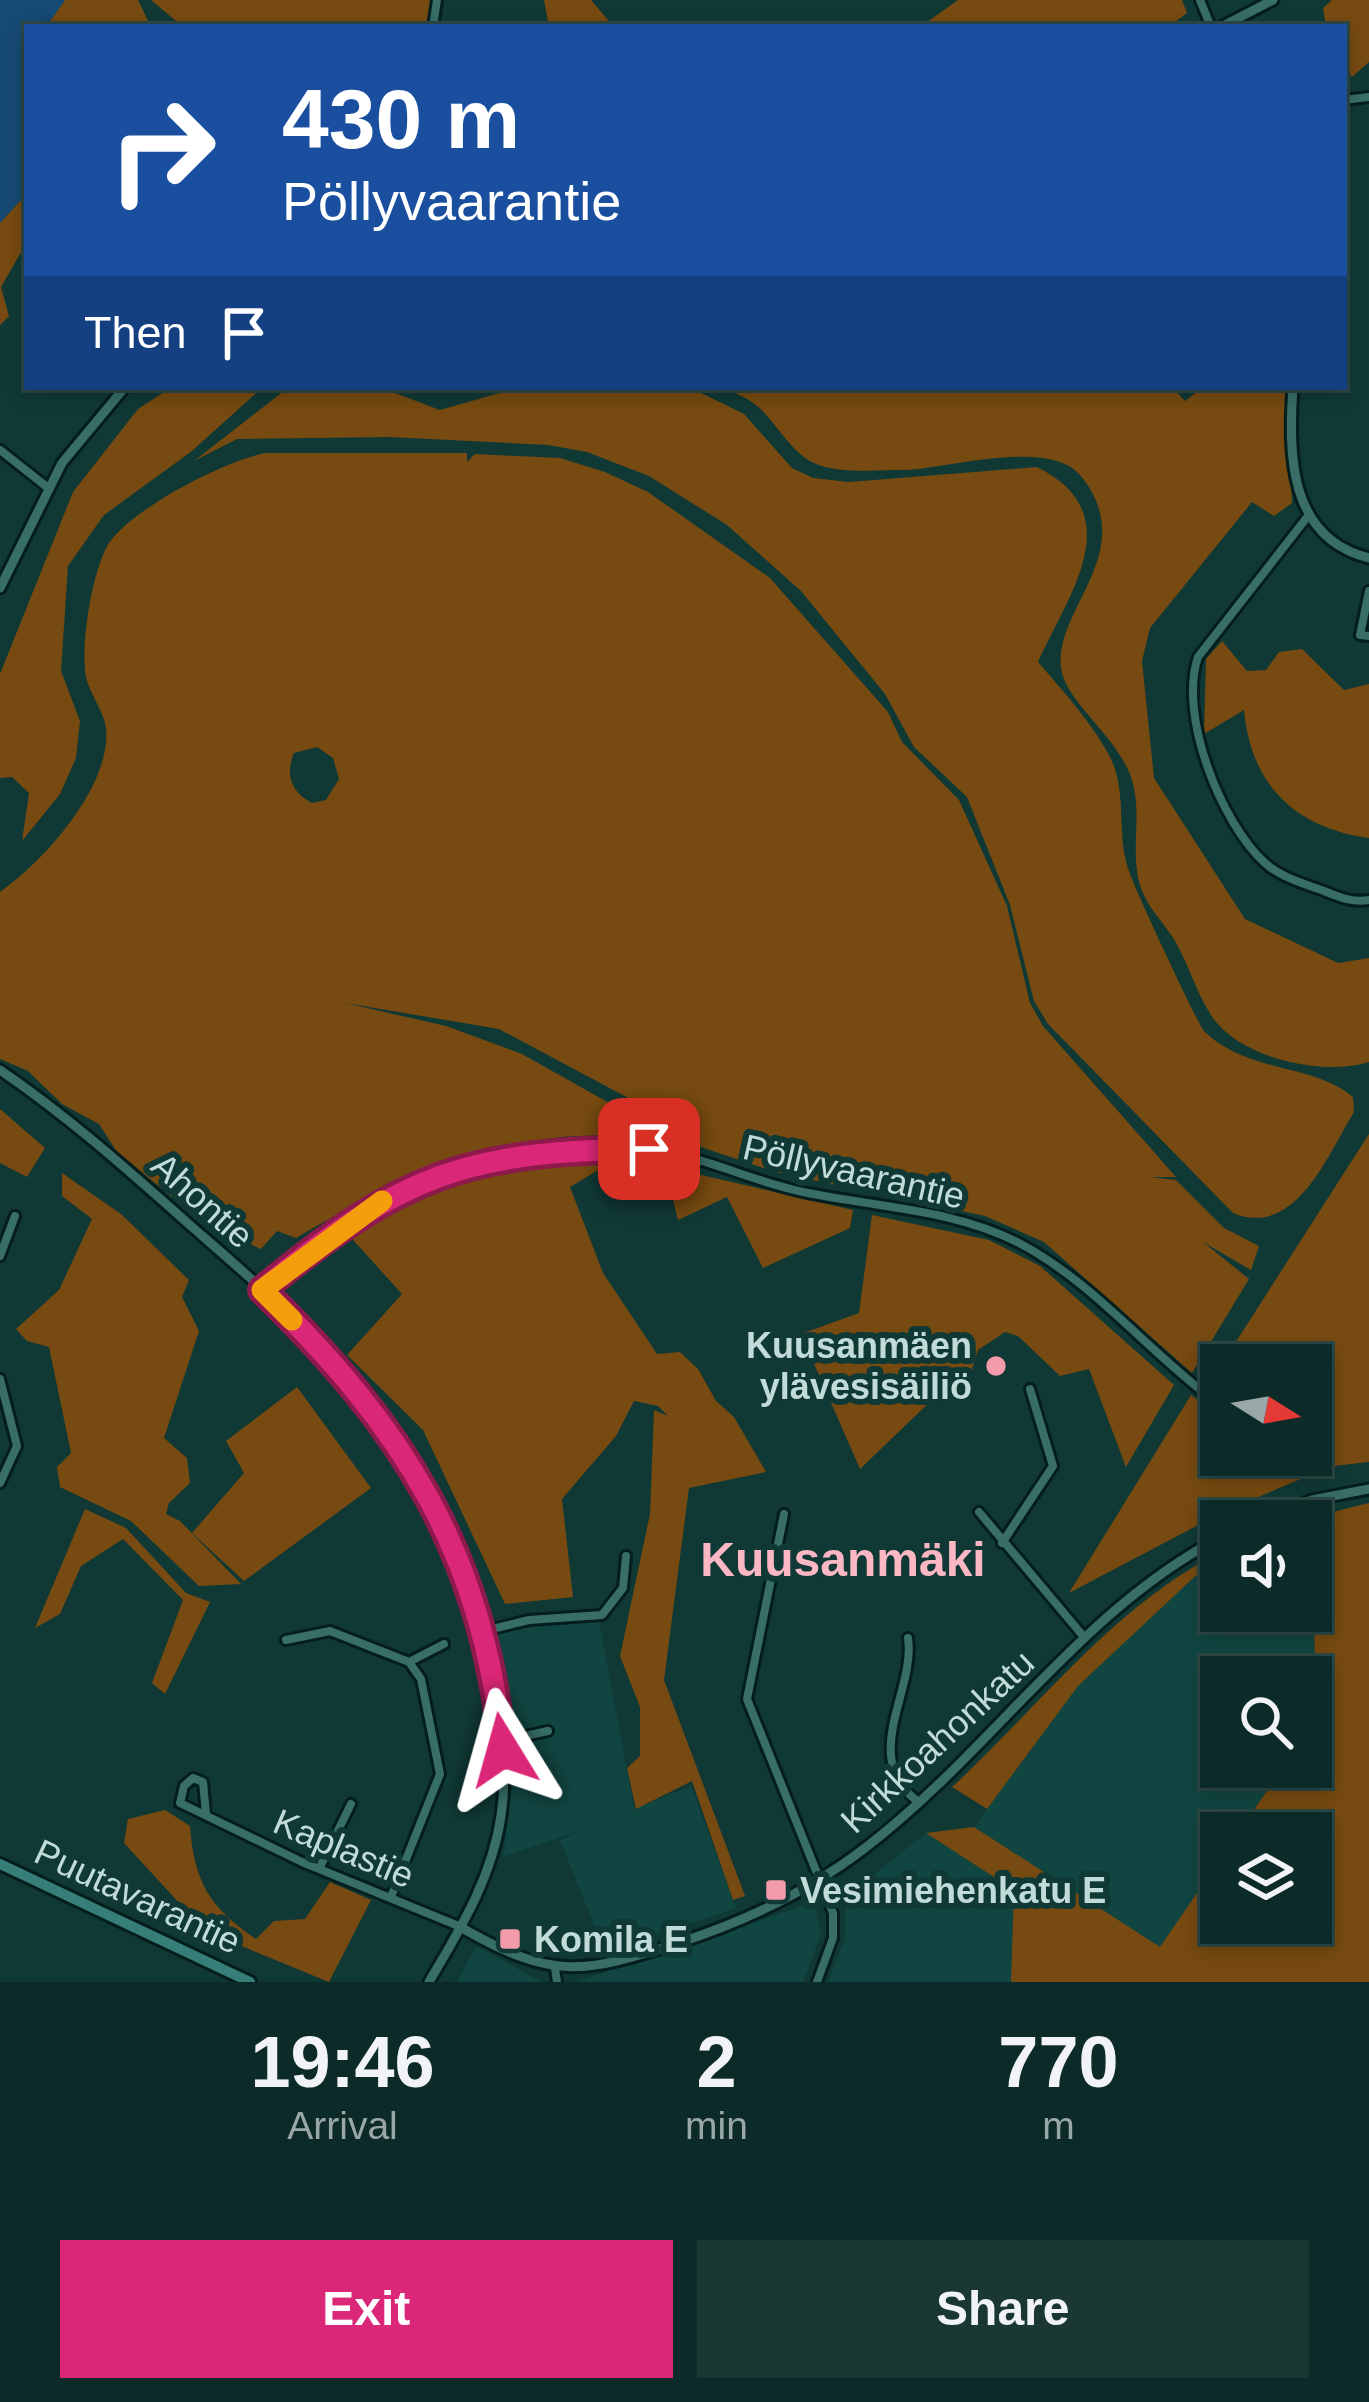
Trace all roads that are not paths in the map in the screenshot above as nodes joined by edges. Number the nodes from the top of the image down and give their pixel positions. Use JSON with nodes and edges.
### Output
{"nodes":[{"id":1,"x":1273,"y":0,"type":"edge"},
{"id":2,"x":1227,"y":24,"type":"edge"},
{"id":3,"x":121,"y":390,"type":"edge"},
{"id":4,"x":1293,"y":390,"type":"edge"},
{"id":5,"x":0,"y":451,"type":"edge"},
{"id":6,"x":47,"y":487,"type":"junction"},
{"id":7,"x":1308,"y":516,"type":"junction"},
{"id":8,"x":1369,"y":558,"type":"edge"},
{"id":9,"x":0,"y":588,"type":"edge"},
{"id":10,"x":1368,"y":601,"type":"edge"},
{"id":11,"x":1369,"y":636,"type":"edge"},
{"id":12,"x":1369,"y":900,"type":"edge"},
{"id":13,"x":0,"y":1070,"type":"edge"},
{"id":14,"x":15,"y":1216,"type":"dead end"},
{"id":15,"x":0,"y":1256,"type":"edge"},
{"id":16,"x":262,"y":1290,"type":"junction"},
{"id":17,"x":0,"y":1379,"type":"edge"},
{"id":18,"x":1030,"y":1389,"type":"dead end"},
{"id":19,"x":1200,"y":1389,"type":"edge"},
{"id":20,"x":0,"y":1483,"type":"edge"},
{"id":21,"x":1369,"y":1489,"type":"edge"},
{"id":22,"x":1325,"y":1500,"type":"edge"},
{"id":23,"x":979,"y":1512,"type":"dead end"},
{"id":24,"x":784,"y":1514,"type":"dead end"},
{"id":25,"x":1002,"y":1543,"type":"junction"},
{"id":26,"x":1200,"y":1550,"type":"edge"},
{"id":27,"x":626,"y":1556,"type":"dead end"},
{"id":28,"x":480,"y":1632,"type":"junction"},
{"id":29,"x":1084,"y":1637,"type":"junction"},
{"id":30,"x":908,"y":1638,"type":"dead end"},
{"id":31,"x":286,"y":1640,"type":"dead end"},
{"id":32,"x":444,"y":1644,"type":"dead end"},
{"id":33,"x":409,"y":1662,"type":"junction"},
{"id":34,"x":548,"y":1732,"type":"dead end"},
{"id":35,"x":502,"y":1741,"type":"junction"},
{"id":36,"x":916,"y":1801,"type":"junction"},
{"id":37,"x":350,"y":1804,"type":"dead end"},
{"id":38,"x":206,"y":1814,"type":"junction"},
{"id":39,"x":0,"y":1864,"type":"edge"},
{"id":40,"x":319,"y":1869,"type":"junction"},
{"id":41,"x":821,"y":1879,"type":"junction"},
{"id":42,"x":392,"y":1897,"type":"junction"},
{"id":43,"x":463,"y":1928,"type":"junction"},
{"id":44,"x":555,"y":1968,"type":"junction"},
{"id":45,"x":250,"y":1982,"type":"edge"},
{"id":46,"x":429,"y":1982,"type":"edge"},
{"id":47,"x":557,"y":1982,"type":"edge"},
{"id":48,"x":818,"y":1982,"type":"edge"}],
"edges":[{"from":1,"to":2,"type":"street"},
{"from":3,"to":6,"type":"street"},
{"from":4,"to":7,"type":"street"},
{"from":5,"to":6,"type":"street"},
{"from":6,"to":9,"type":"street"},
{"from":7,"to":8,"type":"street"},
{"from":7,"to":12,"type":"street"},
{"from":10,"to":11,"type":"street"},
{"from":13,"to":16,"type":"street","name":"Ahontie"},
{"from":14,"to":15,"type":"street"},
{"from":16,"to":19,"type":"street","name":"Pöllyvaarantie"},
{"from":16,"to":28,"type":"street","name":"Ahontie"},
{"from":17,"to":20,"type":"street"},
{"from":18,"to":25,"type":"street"},
{"from":21,"to":22,"type":"street"},
{"from":23,"to":25,"type":"street"},
{"from":24,"to":41,"type":"street"},
{"from":25,"to":29,"type":"street"},
{"from":26,"to":29,"type":"street","name":"Kirkkoahonkatu"},
{"from":27,"to":28,"type":"street"},
{"from":28,"to":35,"type":"street","name":"Ahontie"},
{"from":29,"to":36,"type":"street","name":"Kirkkoahonkatu"},
{"from":30,"to":36,"type":"street"},
{"from":31,"to":33,"type":"street"},
{"from":32,"to":33,"type":"street"},
{"from":33,"to":42,"type":"street"},
{"from":34,"to":35,"type":"street"},
{"from":35,"to":43,"type":"street","name":"Ahontie"},
{"from":36,"to":41,"type":"street","name":"Kirkkoahonkatu"},
{"from":37,"to":40,"type":"street"},
{"from":38,"to":38,"type":"street","name":"Kaplastie"},
{"from":38,"to":40,"type":"street","name":"Kaplastie"},
{"from":39,"to":45,"type":"main road","name":"Puutavarantie"},
{"from":40,"to":42,"type":"street","name":"Kaplastie"},
{"from":41,"to":44,"type":"street","name":"Kirkkoahonkatu"},
{"from":41,"to":48,"type":"street"},
{"from":42,"to":43,"type":"street","name":"Kaplastie"},
{"from":43,"to":44,"type":"street"},
{"from":43,"to":46,"type":"street","name":"Ahontie"},
{"from":44,"to":47,"type":"street"}]}
